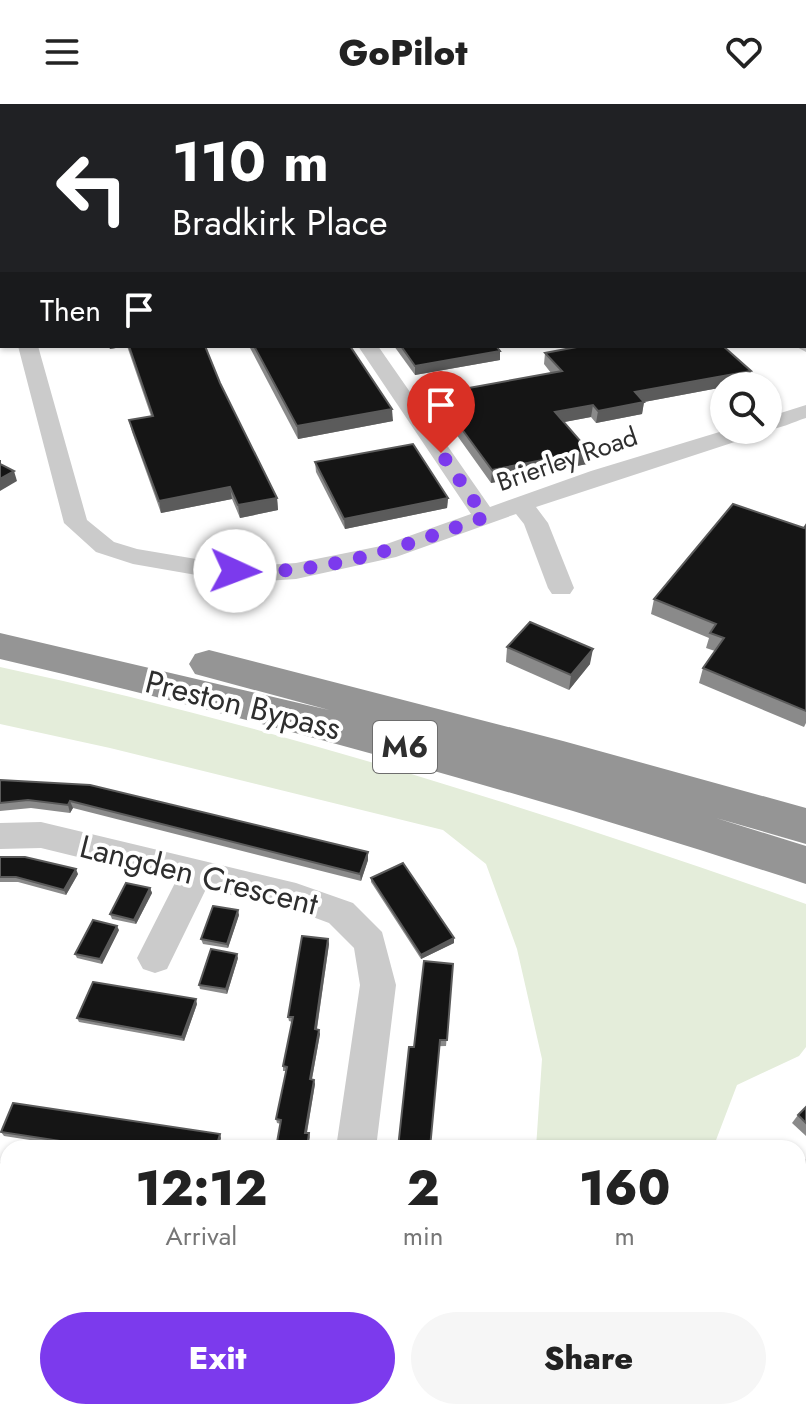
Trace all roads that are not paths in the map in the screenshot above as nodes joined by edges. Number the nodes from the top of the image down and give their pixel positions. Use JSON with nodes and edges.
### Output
{"nodes":[{"id":1,"x":29,"y":348,"type":"edge"},
{"id":2,"x":369,"y":348,"type":"edge"},
{"id":3,"x":806,"y":411,"type":"edge"},
{"id":4,"x":782,"y":419,"type":"edge"},
{"id":5,"x":710,"y":442,"type":"edge"},
{"id":6,"x":522,"y":505,"type":"junction"},
{"id":7,"x":485,"y":517,"type":"junction"},
{"id":8,"x":561,"y":588,"type":"dead end"},
{"id":9,"x":0,"y":617,"type":"edge"},
{"id":10,"x":0,"y":646,"type":"edge"},
{"id":11,"x":806,"y":826,"type":"edge"},
{"id":12,"x":0,"y":836,"type":"edge"},
{"id":13,"x":806,"y":865,"type":"edge"},
{"id":14,"x":197,"y":873,"type":"junction"},
{"id":15,"x":155,"y":958,"type":"dead end"},
{"id":16,"x":357,"y":1140,"type":"edge"}],
"edges":[{"from":1,"to":7,"type":"street","name":"Brierley Road"},
{"from":2,"to":7,"type":"street"},
{"from":3,"to":4,"type":"street"},
{"from":5,"to":6,"type":"street","name":"Brierley Road"},
{"from":6,"to":7,"type":"street","name":"Brierley Road"},
{"from":6,"to":8,"type":"street"},
{"from":9,"to":11,"type":"highway","name":"Preston Bypass","number":"M6"},
{"from":10,"to":13,"type":"highway","name":"Preston Bypass","number":"M6"},
{"from":12,"to":14,"type":"street","name":"Langden Crescent"},
{"from":14,"to":15,"type":"street"},
{"from":14,"to":16,"type":"street","name":"Langden Crescent"}]}
